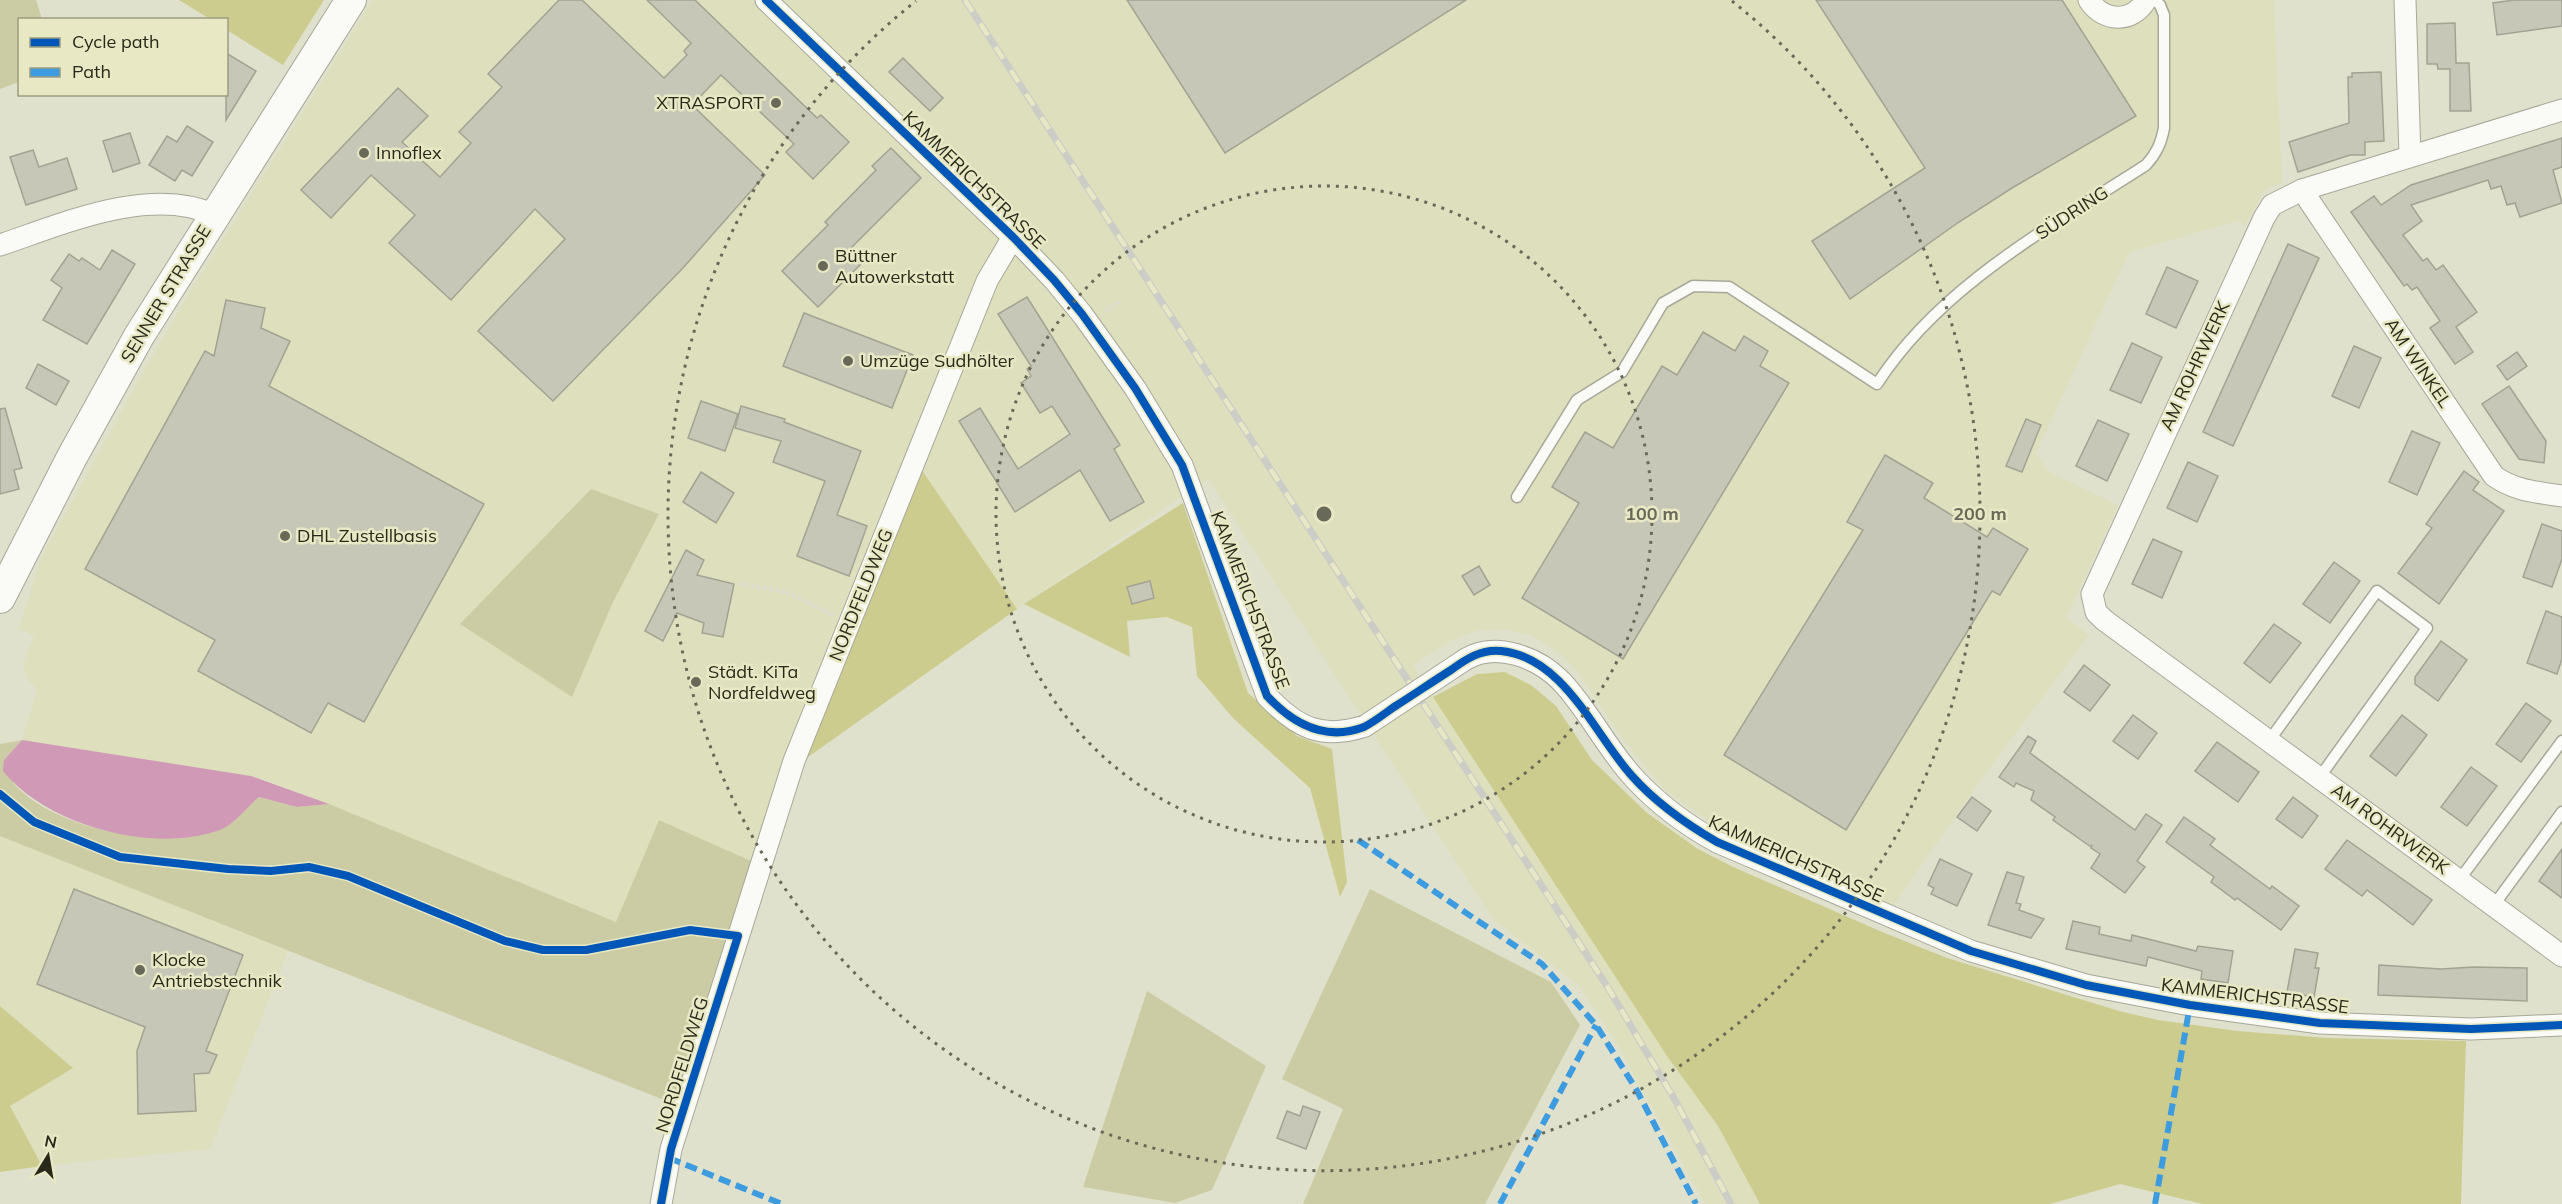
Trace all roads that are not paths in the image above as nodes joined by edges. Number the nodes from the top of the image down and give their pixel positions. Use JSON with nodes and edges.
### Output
{"nodes":[{"id":1,"x":351,"y":0,"type":"edge"},
{"id":2,"x":766,"y":0,"type":"edge"},
{"id":3,"x":2089,"y":0,"type":"edge"},
{"id":4,"x":2146,"y":0,"type":"edge"},
{"id":5,"x":2155,"y":0,"type":"edge"},
{"id":6,"x":2405,"y":0,"type":"edge"},
{"id":7,"x":2562,"y":110,"type":"edge"},
{"id":8,"x":2409,"y":156,"type":"junction"},
{"id":9,"x":2302,"y":190,"type":"junction"},
{"id":10,"x":214,"y":215,"type":"junction"},
{"id":11,"x":1012,"y":237,"type":"junction"},
{"id":12,"x":0,"y":245,"type":"edge"},
{"id":13,"x":2562,"y":496,"type":"edge"},
{"id":14,"x":1517,"y":497,"type":"dead end"},
{"id":15,"x":0,"y":598,"type":"edge"},
{"id":16,"x":2269,"y":741,"type":"junction"},
{"id":17,"x":2562,"y":741,"type":"edge"},
{"id":18,"x":2319,"y":778,"type":"junction"},
{"id":19,"x":2562,"y":812,"type":"edge"},
{"id":20,"x":2460,"y":879,"type":"junction"},
{"id":21,"x":2494,"y":905,"type":"junction"},
{"id":22,"x":2562,"y":956,"type":"edge"},
{"id":23,"x":2562,"y":1025,"type":"edge"},
{"id":24,"x":661,"y":1204,"type":"edge"}],
"edges":[{"from":1,"to":10,"type":"street","name":"SENNER STRASSE"},
{"from":2,"to":11,"type":"street","name":"KAMMERICHSTRASSE"},
{"from":3,"to":4,"type":"street"},
{"from":5,"to":14,"type":"lane","name":"SÜDRING"},
{"from":6,"to":8,"type":"street"},
{"from":7,"to":8,"type":"street","name":"AM ROHRWERK"},
{"from":8,"to":9,"type":"street","name":"AM ROHRWERK"},
{"from":9,"to":13,"type":"street","name":"AM WINKEL"},
{"from":9,"to":16,"type":"street","name":"AM ROHRWERK"},
{"from":10,"to":12,"type":"street"},
{"from":10,"to":15,"type":"street","name":"SENNER STRASSE"},
{"from":11,"to":23,"type":"street","name":"KAMMERICHSTRASSE","bridge":true},
{"from":11,"to":24,"type":"street","name":"NORDFELDWEG"},
{"from":16,"to":18,"type":"street","name":"AM ROHRWERK"},
{"from":16,"to":18,"type":"lane","name":"AM ROHRWERK"},
{"from":17,"to":20,"type":"lane","name":"AM ROHRWERK"},
{"from":18,"to":20,"type":"street","name":"AM ROHRWERK"},
{"from":19,"to":21,"type":"lane"},
{"from":20,"to":21,"type":"street","name":"AM ROHRWERK"},
{"from":21,"to":22,"type":"street","name":"AM ROHRWERK"}]}
